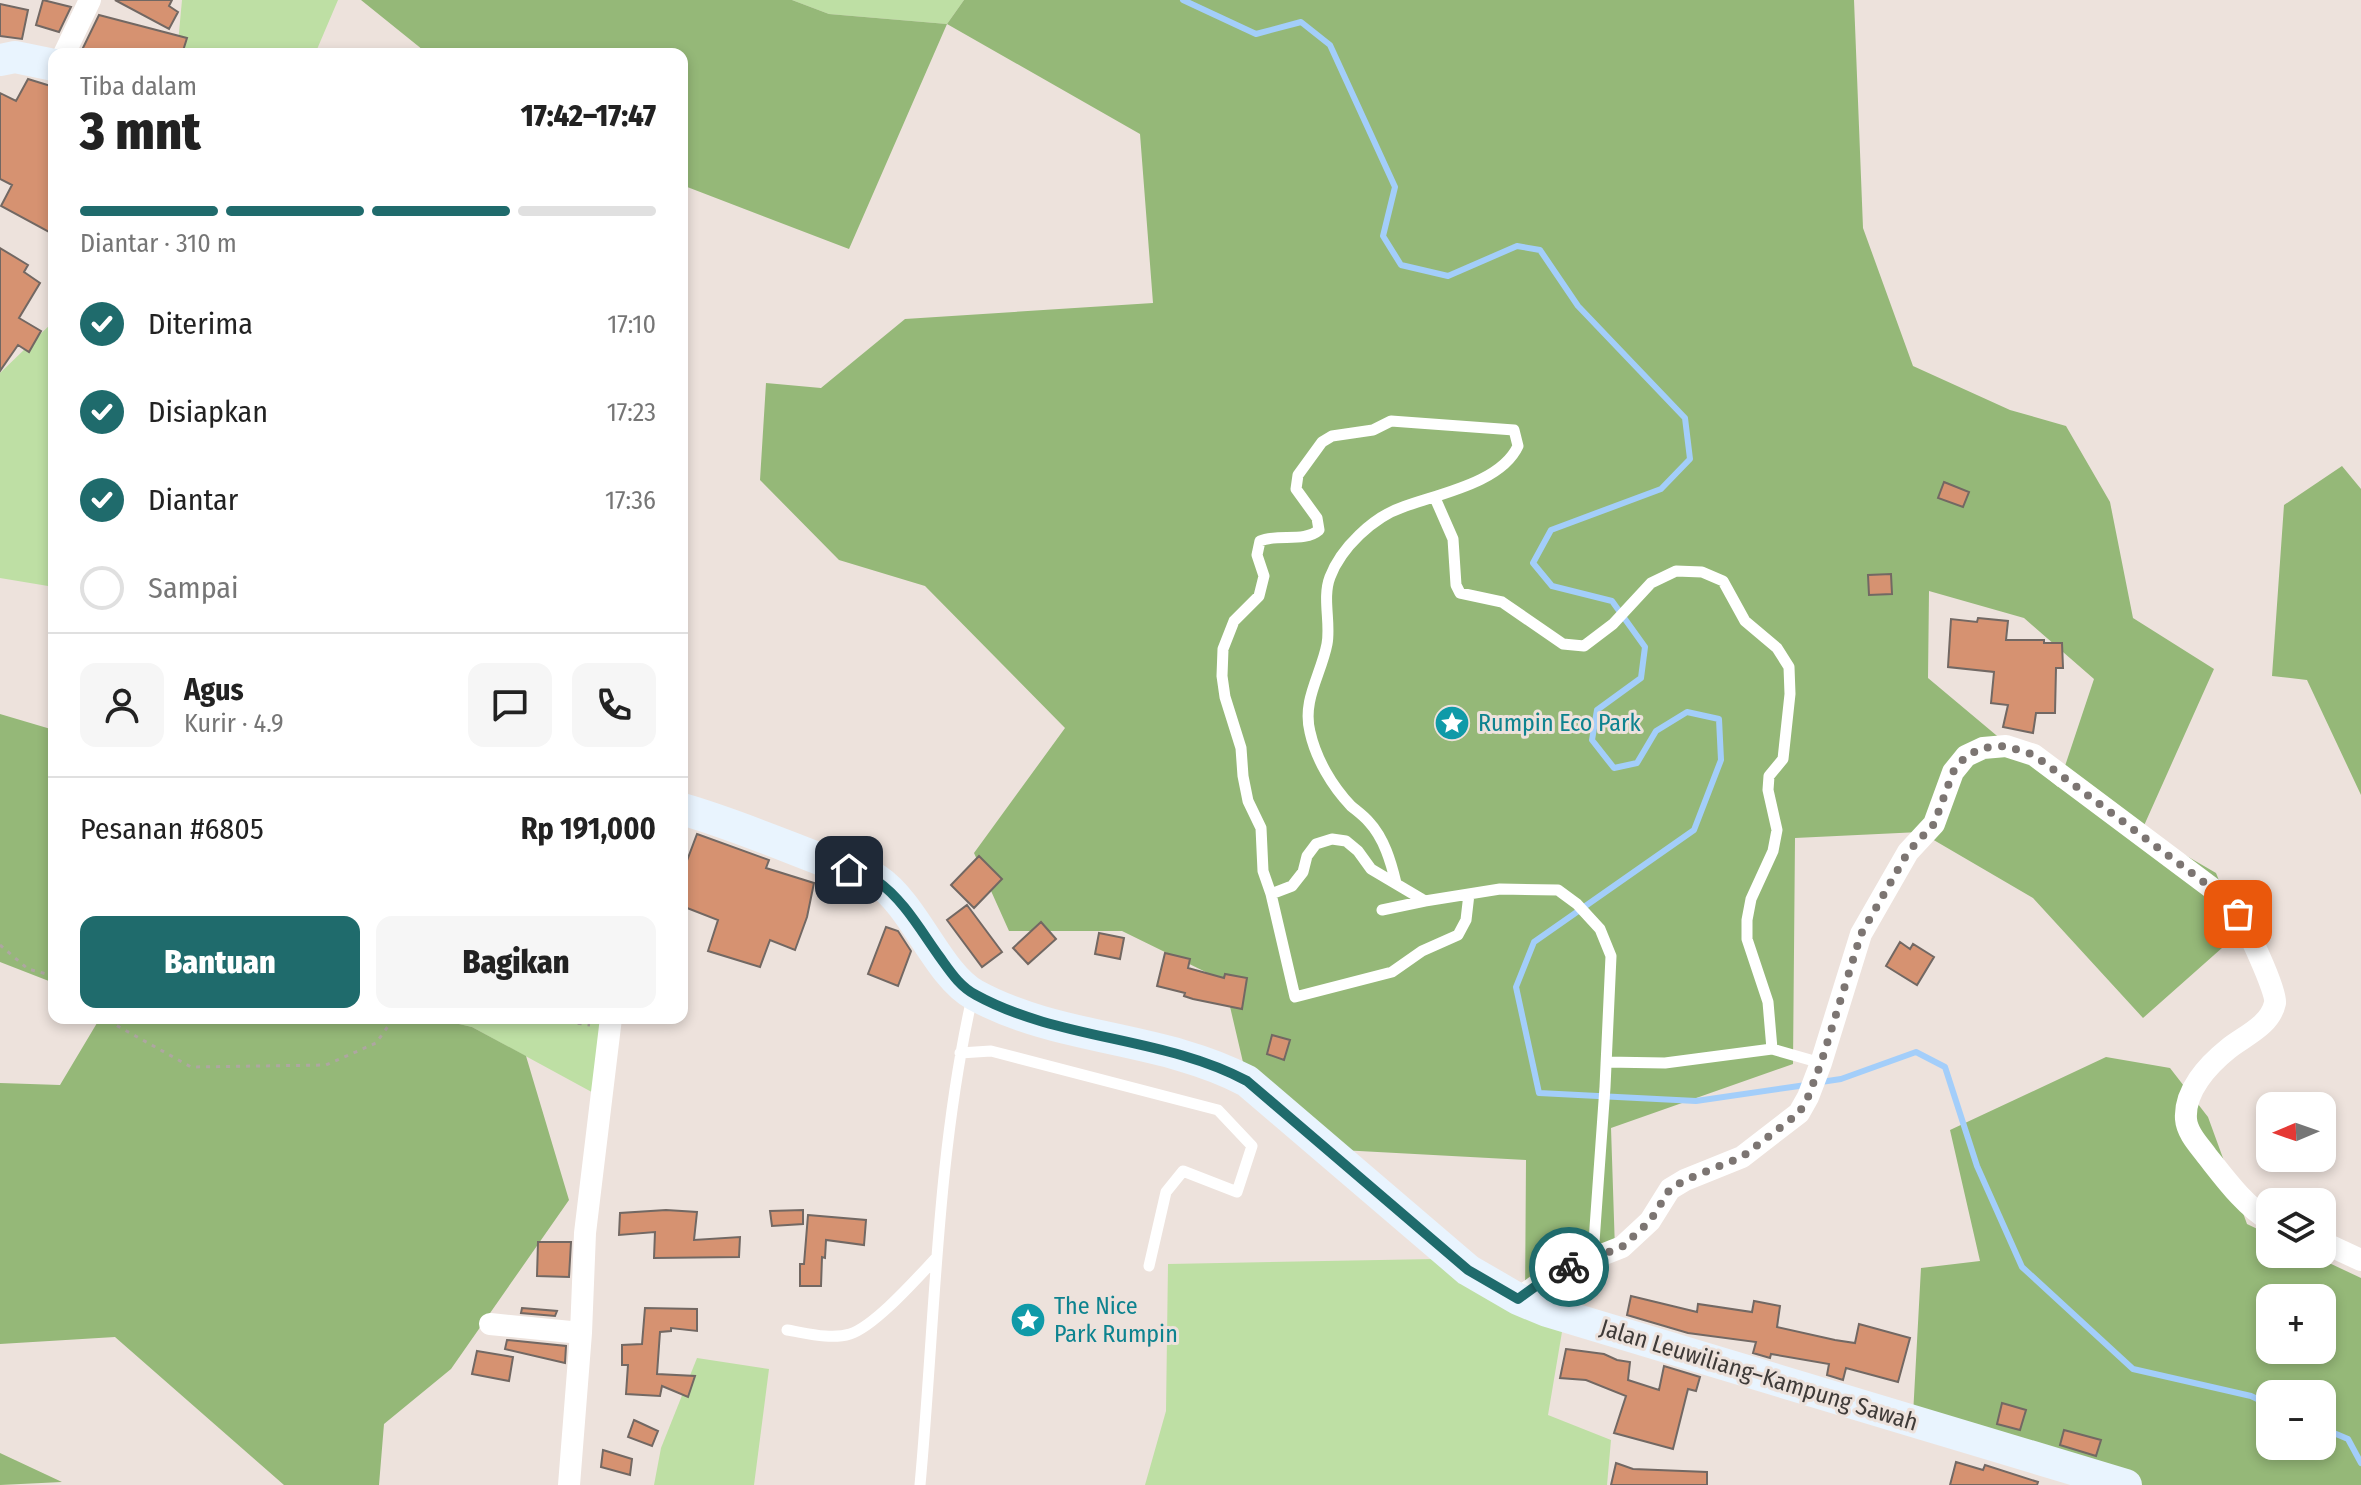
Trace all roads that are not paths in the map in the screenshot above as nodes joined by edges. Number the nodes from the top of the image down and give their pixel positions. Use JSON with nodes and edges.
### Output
{"nodes":[{"id":1,"x":90,"y":0,"type":"edge"},
{"id":2,"x":67,"y":48,"type":"edge"},
{"id":3,"x":0,"y":60,"type":"edge"},
{"id":4,"x":48,"y":64,"type":"edge"},
{"id":5,"x":1435,"y":498,"type":"junction"},
{"id":6,"x":688,"y":811,"type":"edge"},
{"id":7,"x":1396,"y":883,"type":"junction"},
{"id":8,"x":1271,"y":894,"type":"junction"},
{"id":9,"x":1469,"y":894,"type":"junction"},
{"id":10,"x":1425,"y":901,"type":"junction"},
{"id":11,"x":1382,"y":910,"type":"dead end"},
{"id":12,"x":973,"y":994,"type":"junction"},
{"id":13,"x":611,"y":1024,"type":"edge"},
{"id":14,"x":1772,"y":1049,"type":"junction"},
{"id":15,"x":960,"y":1053,"type":"junction"},
{"id":16,"x":1606,"y":1062,"type":"junction"},
{"id":17,"x":1819,"y":1068,"type":"junction"},
{"id":18,"x":2256,"y":1212,"type":"edge"},
{"id":19,"x":2336,"y":1248,"type":"edge"},
{"id":20,"x":1593,"y":1256,"type":"junction"},
{"id":21,"x":936,"y":1258,"type":"junction"},
{"id":22,"x":2361,"y":1260,"type":"edge"},
{"id":23,"x":1149,"y":1266,"type":"dead end"},
{"id":24,"x":1518,"y":1299,"type":"junction"},
{"id":25,"x":490,"y":1324,"type":"dead end"},
{"id":26,"x":787,"y":1330,"type":"dead end"},
{"id":27,"x":581,"y":1333,"type":"junction"},
{"id":28,"x":569,"y":1485,"type":"edge"},
{"id":29,"x":920,"y":1485,"type":"edge"},
{"id":30,"x":2126,"y":1485,"type":"edge"}],
"edges":[{"from":1,"to":2,"type":"street"},
{"from":3,"to":4,"type":"main road"},
{"from":5,"to":7,"type":"lane"},
{"from":5,"to":8,"type":"lane"},
{"from":5,"to":14,"type":"lane"},
{"from":6,"to":12,"type":"main road","name":"Jalan Leuwiliang–Kampung Sawah"},
{"from":7,"to":8,"type":"lane"},
{"from":7,"to":10,"type":"lane"},
{"from":8,"to":9,"type":"lane"},
{"from":9,"to":10,"type":"lane"},
{"from":9,"to":16,"type":"lane"},
{"from":10,"to":11,"type":"lane"},
{"from":12,"to":15,"type":"lane"},
{"from":12,"to":24,"type":"main road","name":"Jalan Leuwiliang–Kampung Sawah"},
{"from":13,"to":27,"type":"street"},
{"from":14,"to":16,"type":"lane"},
{"from":14,"to":17,"type":"lane"},
{"from":15,"to":21,"type":"lane"},
{"from":15,"to":23,"type":"lane"},
{"from":16,"to":20,"type":"lane"},
{"from":17,"to":18,"type":"street"},
{"from":17,"to":20,"type":"street"},
{"from":19,"to":22,"type":"street"},
{"from":20,"to":24,"type":"street"},
{"from":21,"to":26,"type":"lane"},
{"from":21,"to":29,"type":"lane"},
{"from":24,"to":30,"type":"main road","name":"Jalan Leuwiliang–Kampung Sawah"},
{"from":25,"to":27,"type":"street"},
{"from":27,"to":28,"type":"street"}]}
